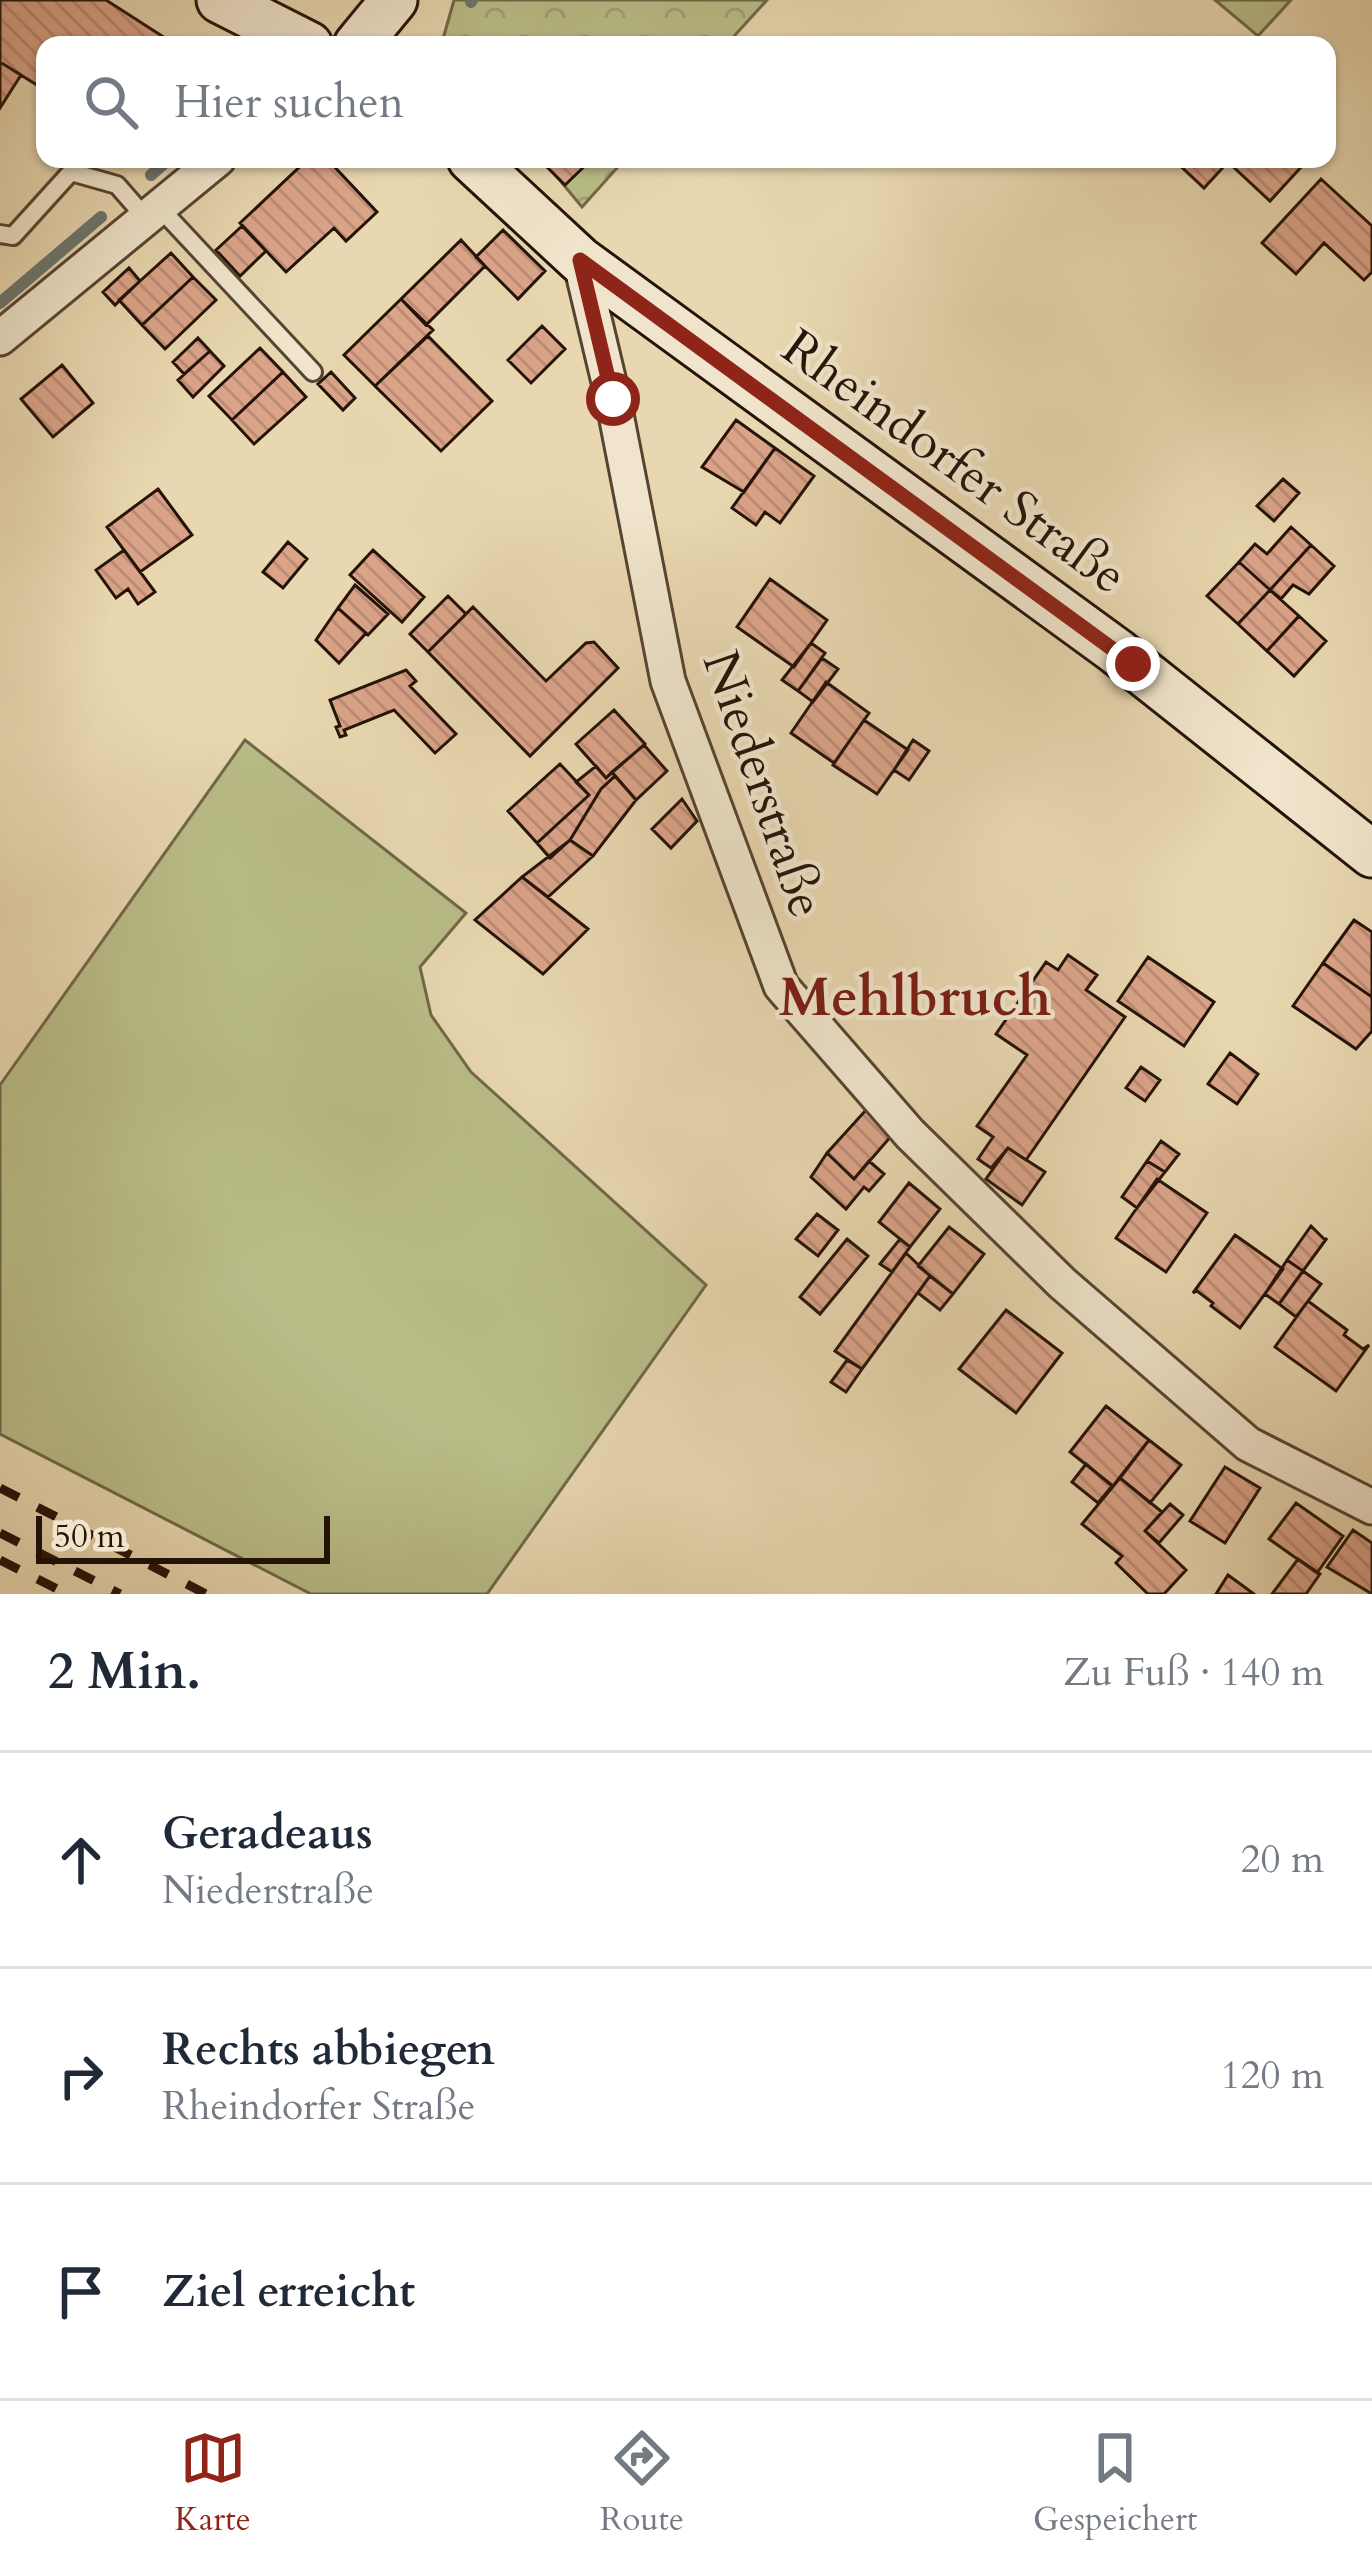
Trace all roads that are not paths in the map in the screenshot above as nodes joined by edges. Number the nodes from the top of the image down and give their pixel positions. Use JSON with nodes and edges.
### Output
{"nodes":[{"id":1,"x":220,"y":0,"type":"edge"},
{"id":2,"x":394,"y":0,"type":"edge"},
{"id":3,"x":291,"y":36,"type":"edge"},
{"id":4,"x":364,"y":36,"type":"edge"},
{"id":5,"x":206,"y":168,"type":"edge"},
{"id":6,"x":481,"y":168,"type":"edge"},
{"id":7,"x":151,"y":211,"type":"junction"},
{"id":8,"x":0,"y":234,"type":"edge"},
{"id":9,"x":580,"y":260,"type":"junction"},
{"id":10,"x":0,"y":338,"type":"edge"},
{"id":11,"x":313,"y":372,"type":"dead end"},
{"id":12,"x":1372,"y":854,"type":"edge"},
{"id":13,"x":1372,"y":1507,"type":"edge"}],
"edges":[{"from":1,"to":3,"type":"main road"},
{"from":2,"to":4,"type":"main road"},
{"from":5,"to":7,"type":"street"},
{"from":6,"to":9,"type":"main road","name":"Rheindorfer Straße"},
{"from":7,"to":8,"type":"lane"},
{"from":7,"to":10,"type":"street"},
{"from":7,"to":11,"type":"lane"},
{"from":9,"to":12,"type":"main road","name":"Rheindorfer Straße"},
{"from":9,"to":13,"type":"street","name":"Niederstraße"}]}
